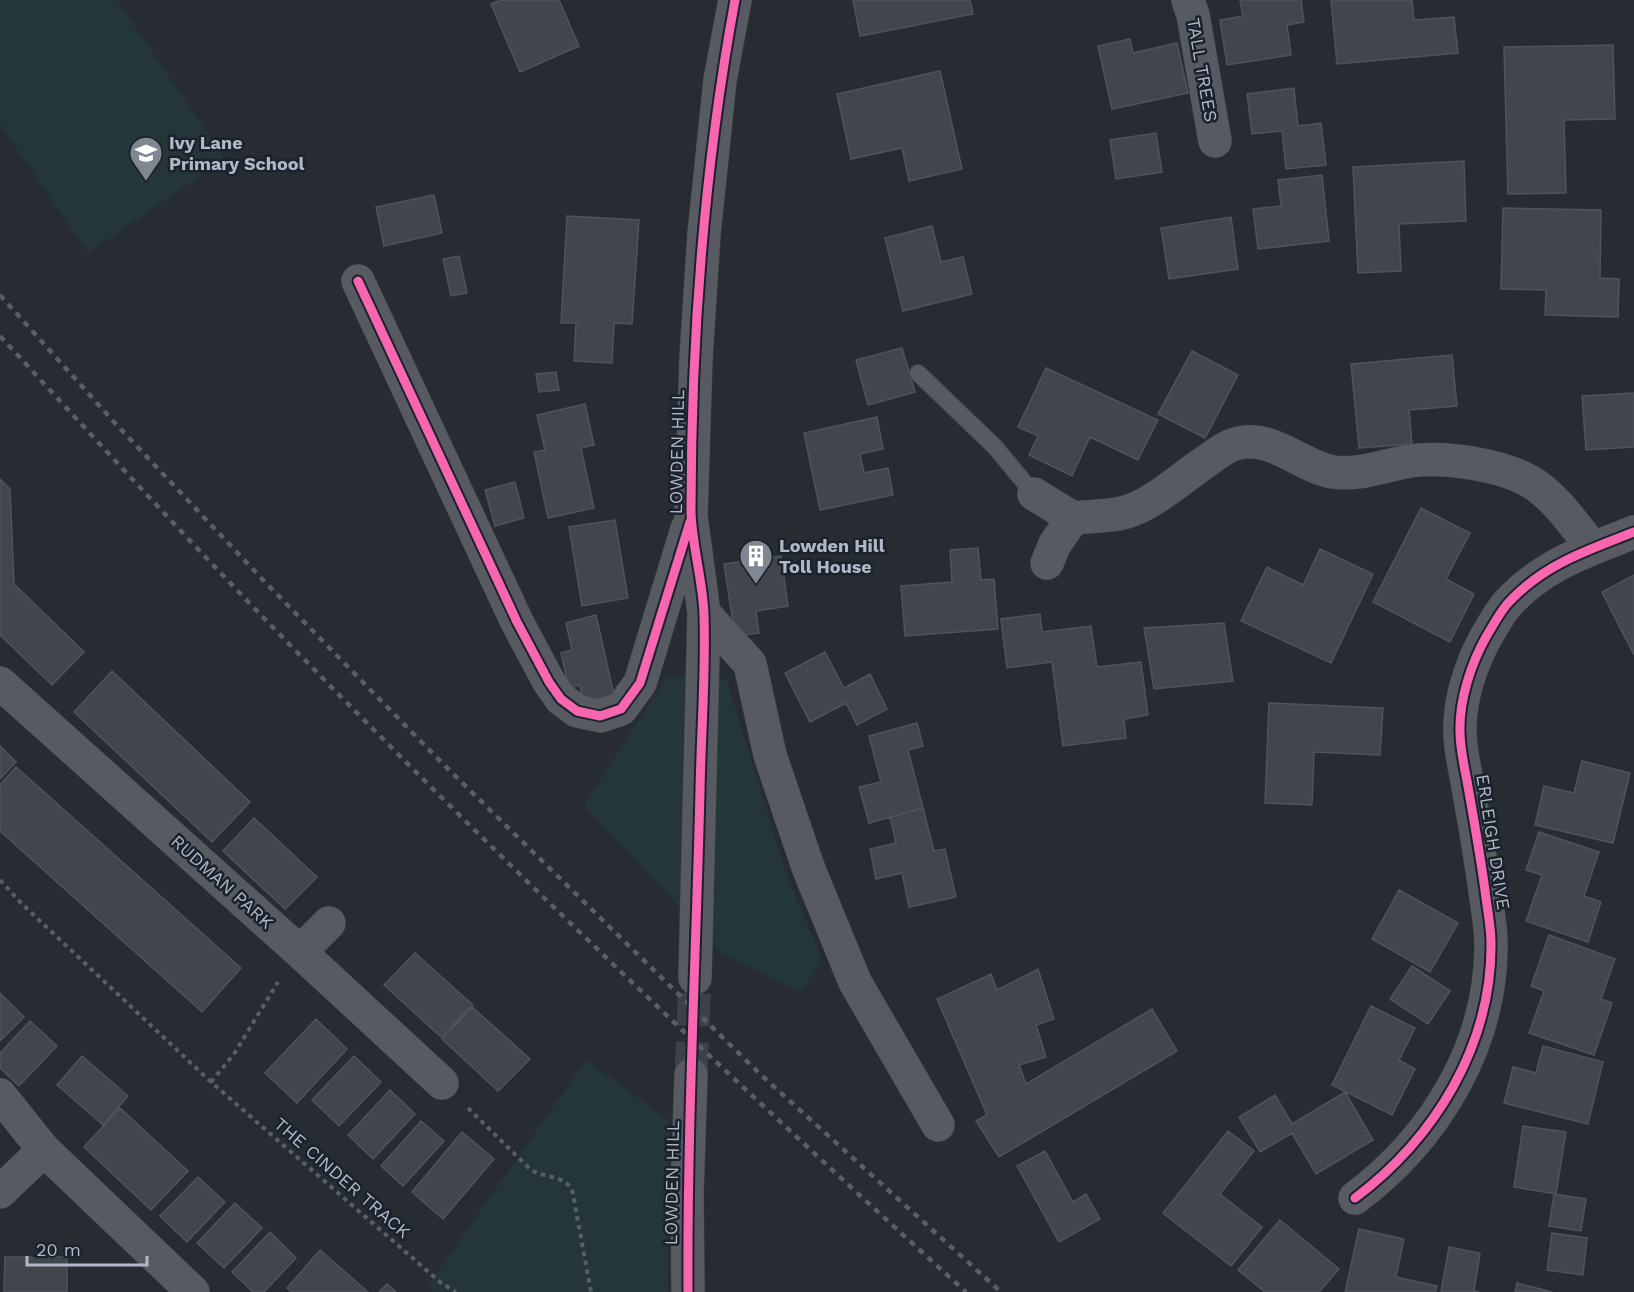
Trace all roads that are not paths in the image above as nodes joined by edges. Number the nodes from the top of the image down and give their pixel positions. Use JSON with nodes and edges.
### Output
{"nodes":[{"id":1,"x":735,"y":0,"type":"edge"},
{"id":2,"x":1188,"y":0,"type":"edge"},
{"id":3,"x":1215,"y":141,"type":"dead end"},
{"id":4,"x":358,"y":281,"type":"dead end"},
{"id":5,"x":918,"y":373,"type":"dead end"},
{"id":6,"x":1034,"y":494,"type":"joint"},
{"id":7,"x":691,"y":516,"type":"junction"},
{"id":8,"x":1073,"y":518,"type":"junction"},
{"id":9,"x":1634,"y":532,"type":"edge"},
{"id":10,"x":1592,"y":547,"type":"junction"},
{"id":11,"x":1047,"y":563,"type":"dead end"},
{"id":12,"x":704,"y":613,"type":"junction"},
{"id":13,"x":0,"y":683,"type":"edge"},
{"id":14,"x":329,"y":923,"type":"dead end"},
{"id":15,"x":300,"y":952,"type":"junction"},
{"id":16,"x":695,"y":978,"type":"tunnel mouth"},
{"id":17,"x":691,"y":1075,"type":"tunnel mouth"},
{"id":18,"x":442,"y":1083,"type":"road end"},
{"id":19,"x":0,"y":1095,"type":"edge"},
{"id":20,"x":938,"y":1125,"type":"dead end"},
{"id":21,"x":44,"y":1150,"type":"junction"},
{"id":22,"x":0,"y":1192,"type":"edge"},
{"id":23,"x":1355,"y":1198,"type":"dead end"},
{"id":24,"x":193,"y":1292,"type":"edge"},
{"id":25,"x":688,"y":1292,"type":"edge"}],
"edges":[{"from":1,"to":7,"type":"street","name":"LOWDEN HILL"},
{"from":2,"to":3,"type":"street","name":"TALL TREES"},
{"from":4,"to":7,"type":"street"},
{"from":5,"to":6,"type":"lane"},
{"from":6,"to":8,"type":"street"},
{"from":7,"to":12,"type":"street","name":"LOWDEN HILL"},
{"from":8,"to":10,"type":"street"},
{"from":8,"to":11,"type":"street"},
{"from":9,"to":10,"type":"street","name":"ERLEIGH DRIVE"},
{"from":10,"to":23,"type":"street","name":"ERLEIGH DRIVE"},
{"from":12,"to":16,"type":"street","name":"LOWDEN HILL"},
{"from":12,"to":20,"type":"street"},
{"from":13,"to":15,"type":"street","name":"RUDMAN PARK"},
{"from":14,"to":15,"type":"street"},
{"from":15,"to":18,"type":"street","name":"RUDMAN PARK"},
{"from":17,"to":25,"type":"street","name":"LOWDEN HILL"},
{"from":19,"to":21,"type":"street"},
{"from":21,"to":22,"type":"street"},
{"from":21,"to":24,"type":"street"}]}
